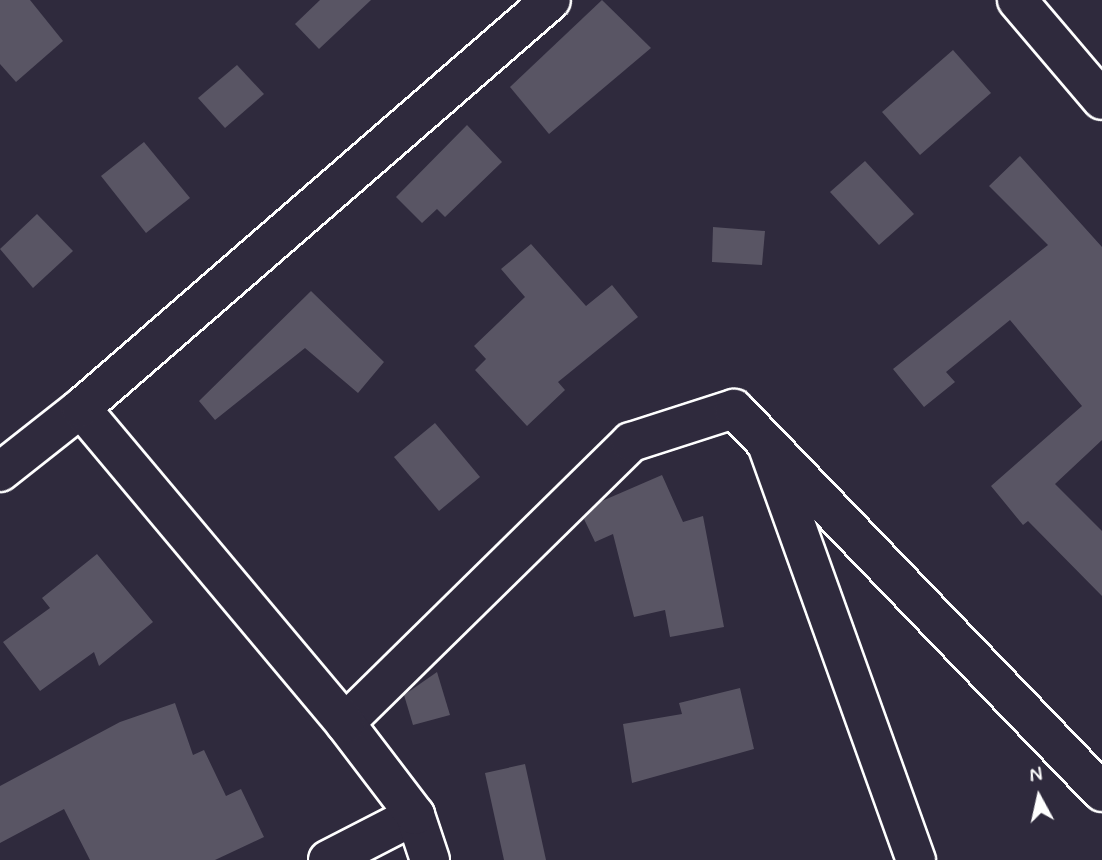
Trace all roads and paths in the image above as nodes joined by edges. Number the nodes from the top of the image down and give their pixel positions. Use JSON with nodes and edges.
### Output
{"nodes":[{"id":1,"x":551,"y":0,"type":"edge"},
{"id":2,"x":1017,"y":0,"type":"edge"},
{"id":3,"x":1102,"y":100,"type":"edge"},
{"id":4,"x":81,"y":408,"type":"junction"},
{"id":5,"x":764,"y":434,"type":"junction"},
{"id":6,"x":0,"y":472,"type":"edge"},
{"id":7,"x":345,"y":723,"type":"junction"},
{"id":8,"x":1102,"y":793,"type":"edge"},
{"id":9,"x":415,"y":816,"type":"junction"},
{"id":10,"x":328,"y":860,"type":"edge"},
{"id":11,"x":430,"y":860,"type":"edge"},
{"id":12,"x":916,"y":860,"type":"edge"}],
"edges":[{"from":1,"to":4,"type":"street"},
{"from":2,"to":3,"type":"street"},
{"from":4,"to":6,"type":"street"},
{"from":4,"to":7,"type":"street"},
{"from":5,"to":7,"type":"street"},
{"from":5,"to":8,"type":"street"},
{"from":5,"to":12,"type":"street"},
{"from":7,"to":9,"type":"street"},
{"from":9,"to":10,"type":"street"},
{"from":9,"to":11,"type":"street"}]}
